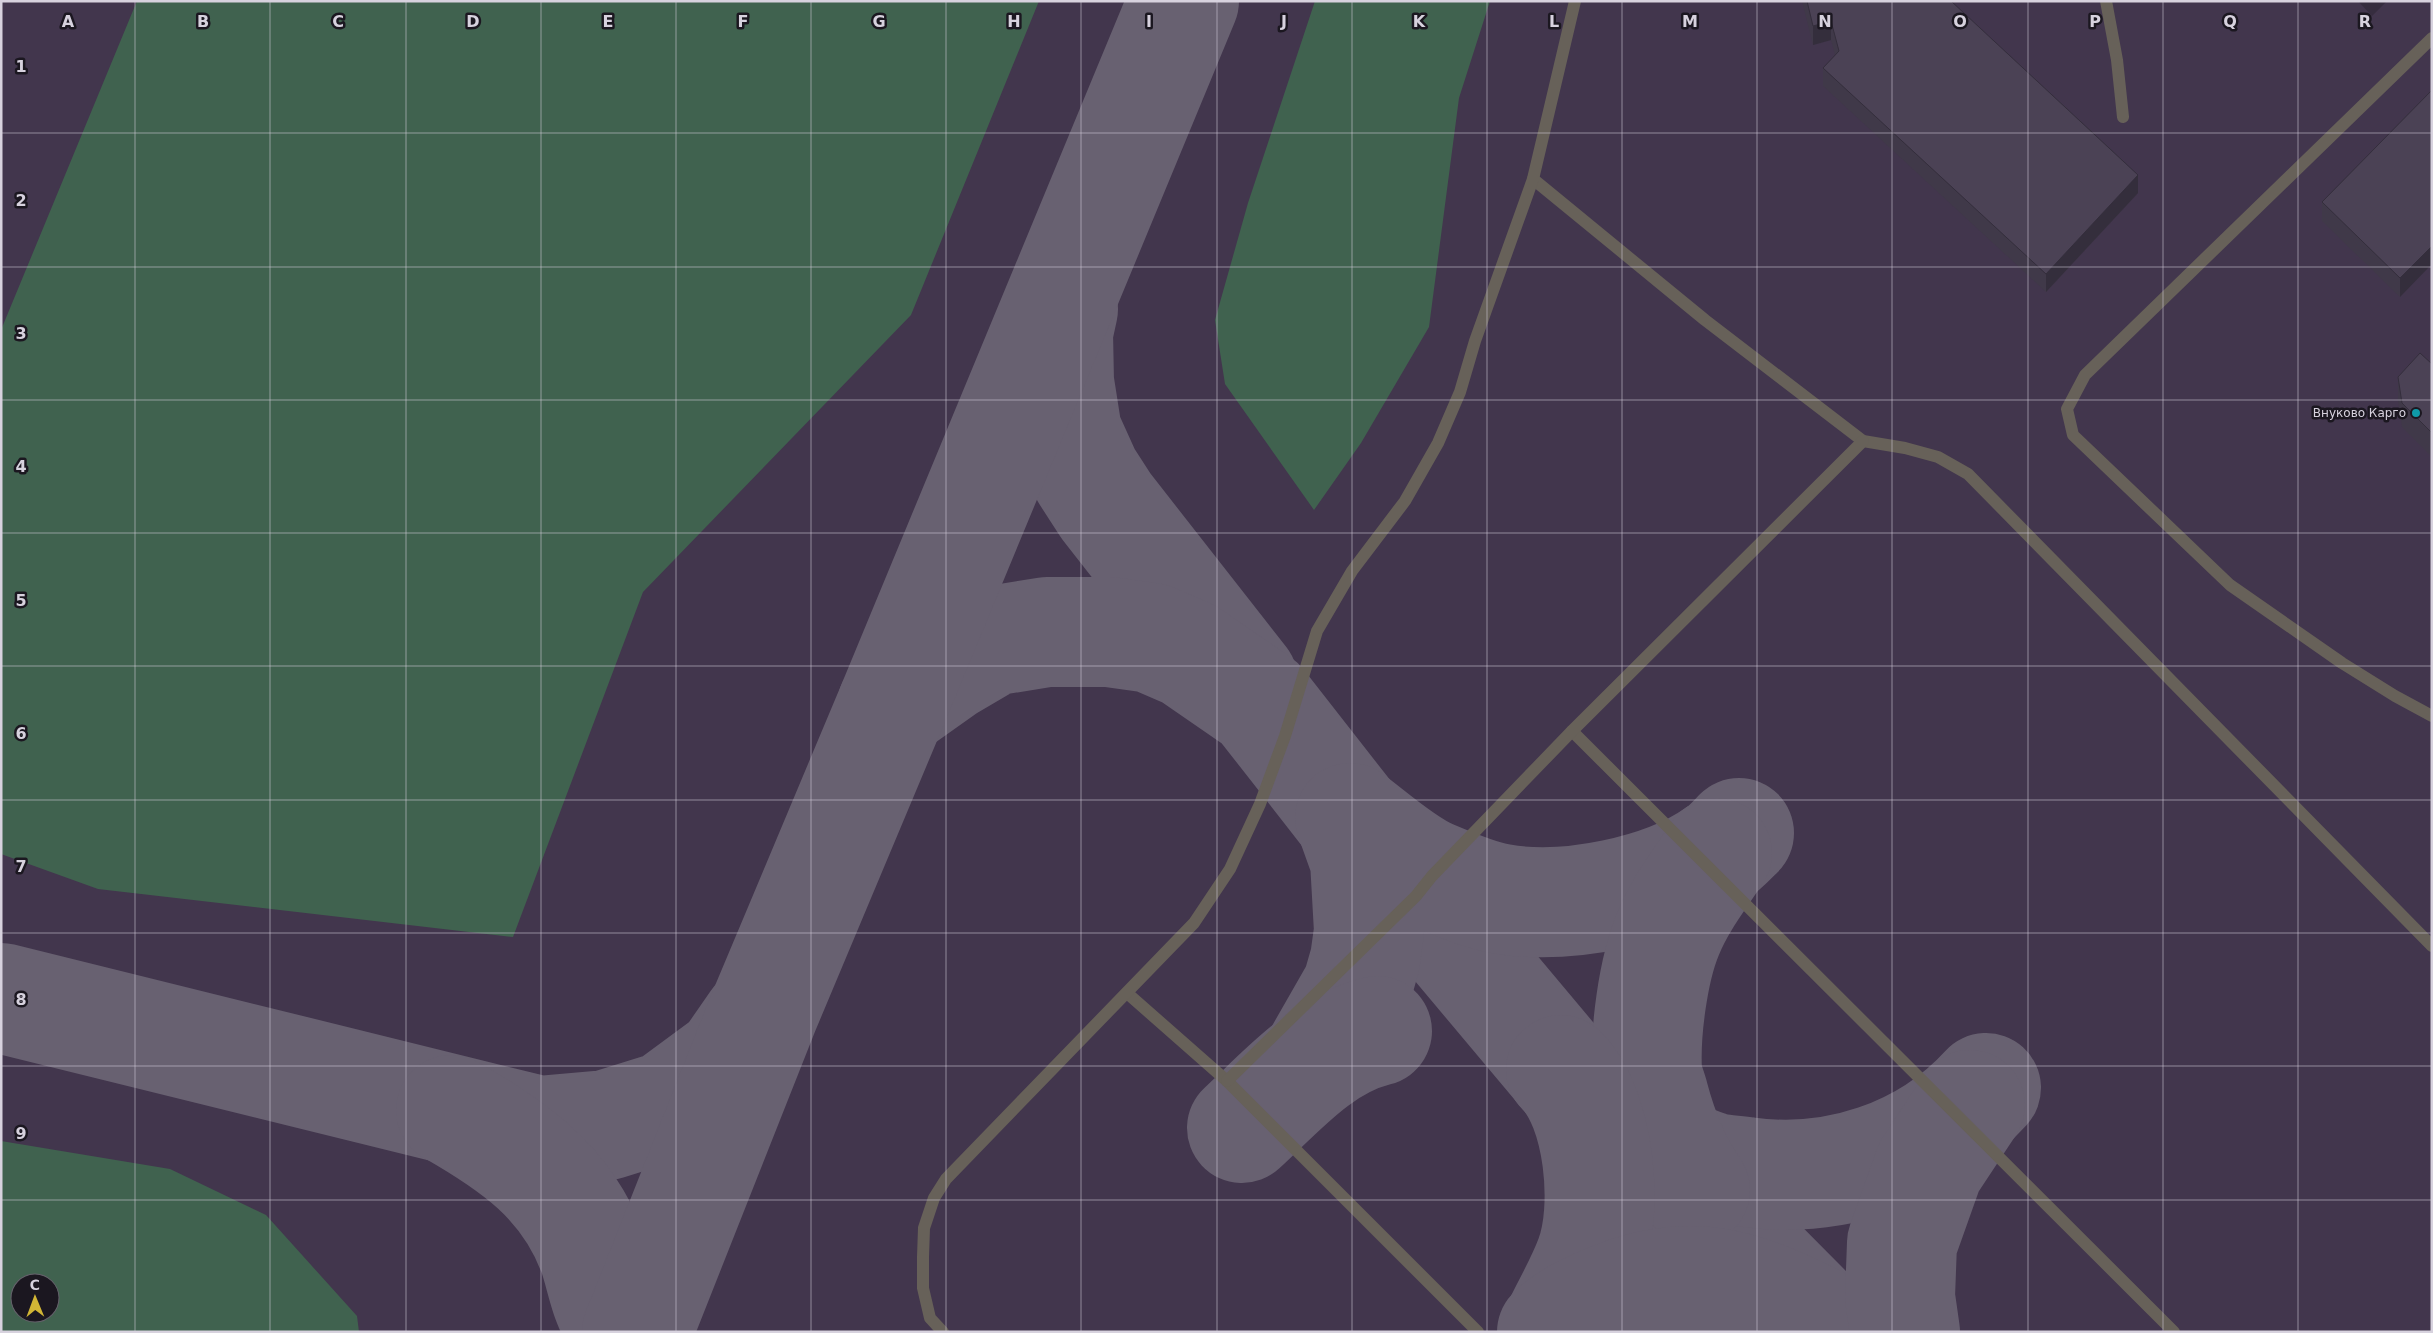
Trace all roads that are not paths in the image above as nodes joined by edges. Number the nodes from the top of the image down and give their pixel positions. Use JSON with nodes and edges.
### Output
{"nodes":[{"id":1,"x":1575,"y":1,"type":"edge"},
{"id":2,"x":2106,"y":1,"type":"edge"},
{"id":3,"x":2432,"y":38,"type":"edge"},
{"id":4,"x":2124,"y":117,"type":"dead end"},
{"id":5,"x":1533,"y":179,"type":"junction"},
{"id":6,"x":1863,"y":441,"type":"junction"},
{"id":7,"x":2432,"y":716,"type":"edge"},
{"id":8,"x":1572,"y":731,"type":"junction"},
{"id":9,"x":2432,"y":946,"type":"edge"},
{"id":10,"x":1128,"y":993,"type":"junction"},
{"id":11,"x":1228,"y":1081,"type":"junction"},
{"id":12,"x":943,"y":1332,"type":"edge"},
{"id":13,"x":1478,"y":1332,"type":"edge"},
{"id":14,"x":2174,"y":1332,"type":"edge"}],
"edges":[{"from":1,"to":5,"type":"lane"},
{"from":2,"to":4,"type":"lane"},
{"from":3,"to":7,"type":"lane"},
{"from":5,"to":6,"type":"lane"},
{"from":5,"to":10,"type":"lane"},
{"from":6,"to":8,"type":"lane"},
{"from":6,"to":9,"type":"lane"},
{"from":8,"to":11,"type":"lane"},
{"from":8,"to":14,"type":"lane"},
{"from":10,"to":11,"type":"lane"},
{"from":10,"to":12,"type":"lane"},
{"from":11,"to":13,"type":"lane"}]}
